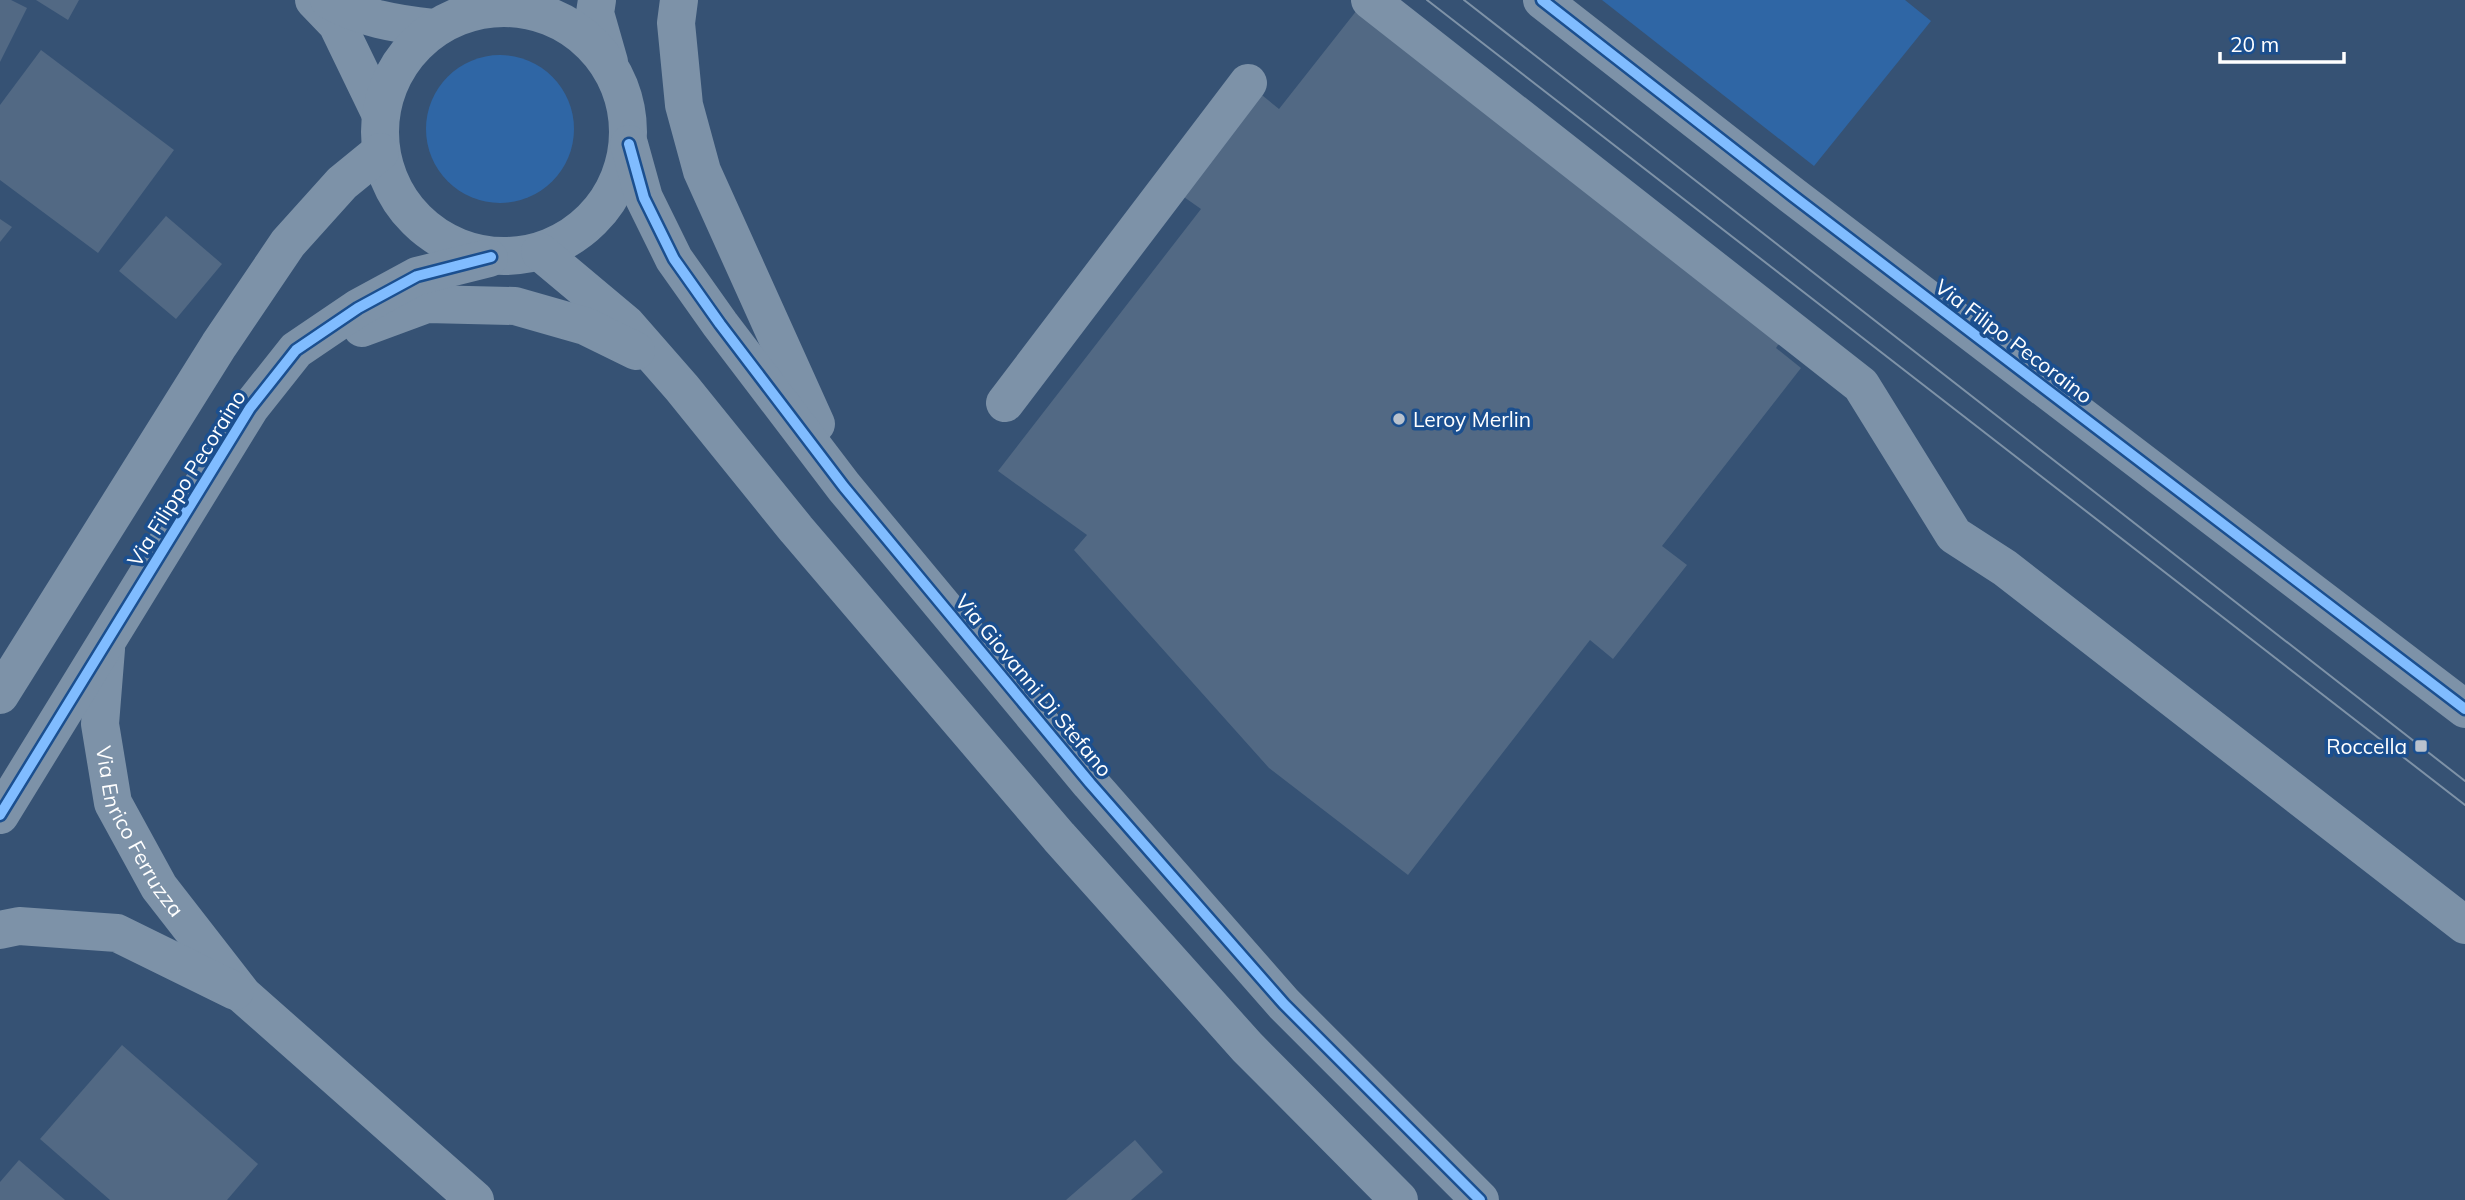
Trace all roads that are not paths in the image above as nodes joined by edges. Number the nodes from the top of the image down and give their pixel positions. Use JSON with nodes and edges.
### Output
{"nodes":[{"id":1,"x":314,"y":0,"type":"edge"},
{"id":2,"x":328,"y":0,"type":"edge"},
{"id":3,"x":597,"y":0,"type":"edge"},
{"id":4,"x":679,"y":0,"type":"edge"},
{"id":5,"x":1370,"y":0,"type":"edge"},
{"id":6,"x":1542,"y":0,"type":"edge"},
{"id":7,"x":504,"y":3,"type":"edge"},
{"id":8,"x":433,"y":28,"type":"junction"},
{"id":9,"x":610,"y":64,"type":"junction"},
{"id":10,"x":1248,"y":83,"type":"dead end"},
{"id":11,"x":380,"y":113,"type":"junction"},
{"id":12,"x":629,"y":144,"type":"junction"},
{"id":13,"x":380,"y":152,"type":"junction"},
{"id":14,"x":540,"y":253,"type":"junction"},
{"id":15,"x":491,"y":257,"type":"junction"},
{"id":16,"x":659,"y":362,"type":"junction"},
{"id":17,"x":277,"y":373,"type":"junction"},
{"id":18,"x":1005,"y":403,"type":"dead end"},
{"id":19,"x":844,"y":487,"type":"junction"},
{"id":20,"x":106,"y":643,"type":"junction"},
{"id":21,"x":0,"y":695,"type":"edge"},
{"id":22,"x":2465,"y":709,"type":"edge"},
{"id":23,"x":0,"y":815,"type":"edge"},
{"id":24,"x":2465,"y":925,"type":"edge"},
{"id":25,"x":0,"y":930,"type":"edge"},
{"id":26,"x":243,"y":995,"type":"junction"},
{"id":27,"x":475,"y":1200,"type":"edge"},
{"id":28,"x":1399,"y":1200,"type":"edge"},
{"id":29,"x":1480,"y":1200,"type":"edge"}],
"edges":[{"from":1,"to":11,"type":"street"},
{"from":2,"to":8,"type":"street"},
{"from":3,"to":9,"type":"street"},
{"from":4,"to":19,"type":"street"},
{"from":5,"to":24,"type":"street"},
{"from":6,"to":22,"type":"street","name":"Via Filipo Pecoraino"},
{"from":7,"to":8,"type":"street"},
{"from":7,"to":9,"type":"street"},
{"from":8,"to":11,"type":"street"},
{"from":9,"to":12,"type":"street"},
{"from":10,"to":18,"type":"street"},
{"from":11,"to":13,"type":"street"},
{"from":12,"to":14,"type":"street"},
{"from":12,"to":19,"type":"street","name":"Via Giovanni Di Stefano"},
{"from":13,"to":15,"type":"street"},
{"from":13,"to":21,"type":"street","name":"Via Filippo Pecoraino"},
{"from":14,"to":15,"type":"street"},
{"from":14,"to":16,"type":"street"},
{"from":15,"to":17,"type":"street","name":"Via Filippo Pecoraino"},
{"from":16,"to":17,"type":"street"},
{"from":16,"to":28,"type":"street"},
{"from":17,"to":20,"type":"street","name":"Via Filippo Pecoraino"},
{"from":19,"to":29,"type":"street","name":"Via Giovanni Di Stefano"},
{"from":20,"to":23,"type":"street","name":"Via Filippo Pecoraino"},
{"from":20,"to":26,"type":"street","name":"Via Enrico Ferruzza"},
{"from":25,"to":26,"type":"street","name":"Via Enrico Ferruzza"},
{"from":26,"to":27,"type":"street","name":"Via Enrico Ferruzza"}]}
